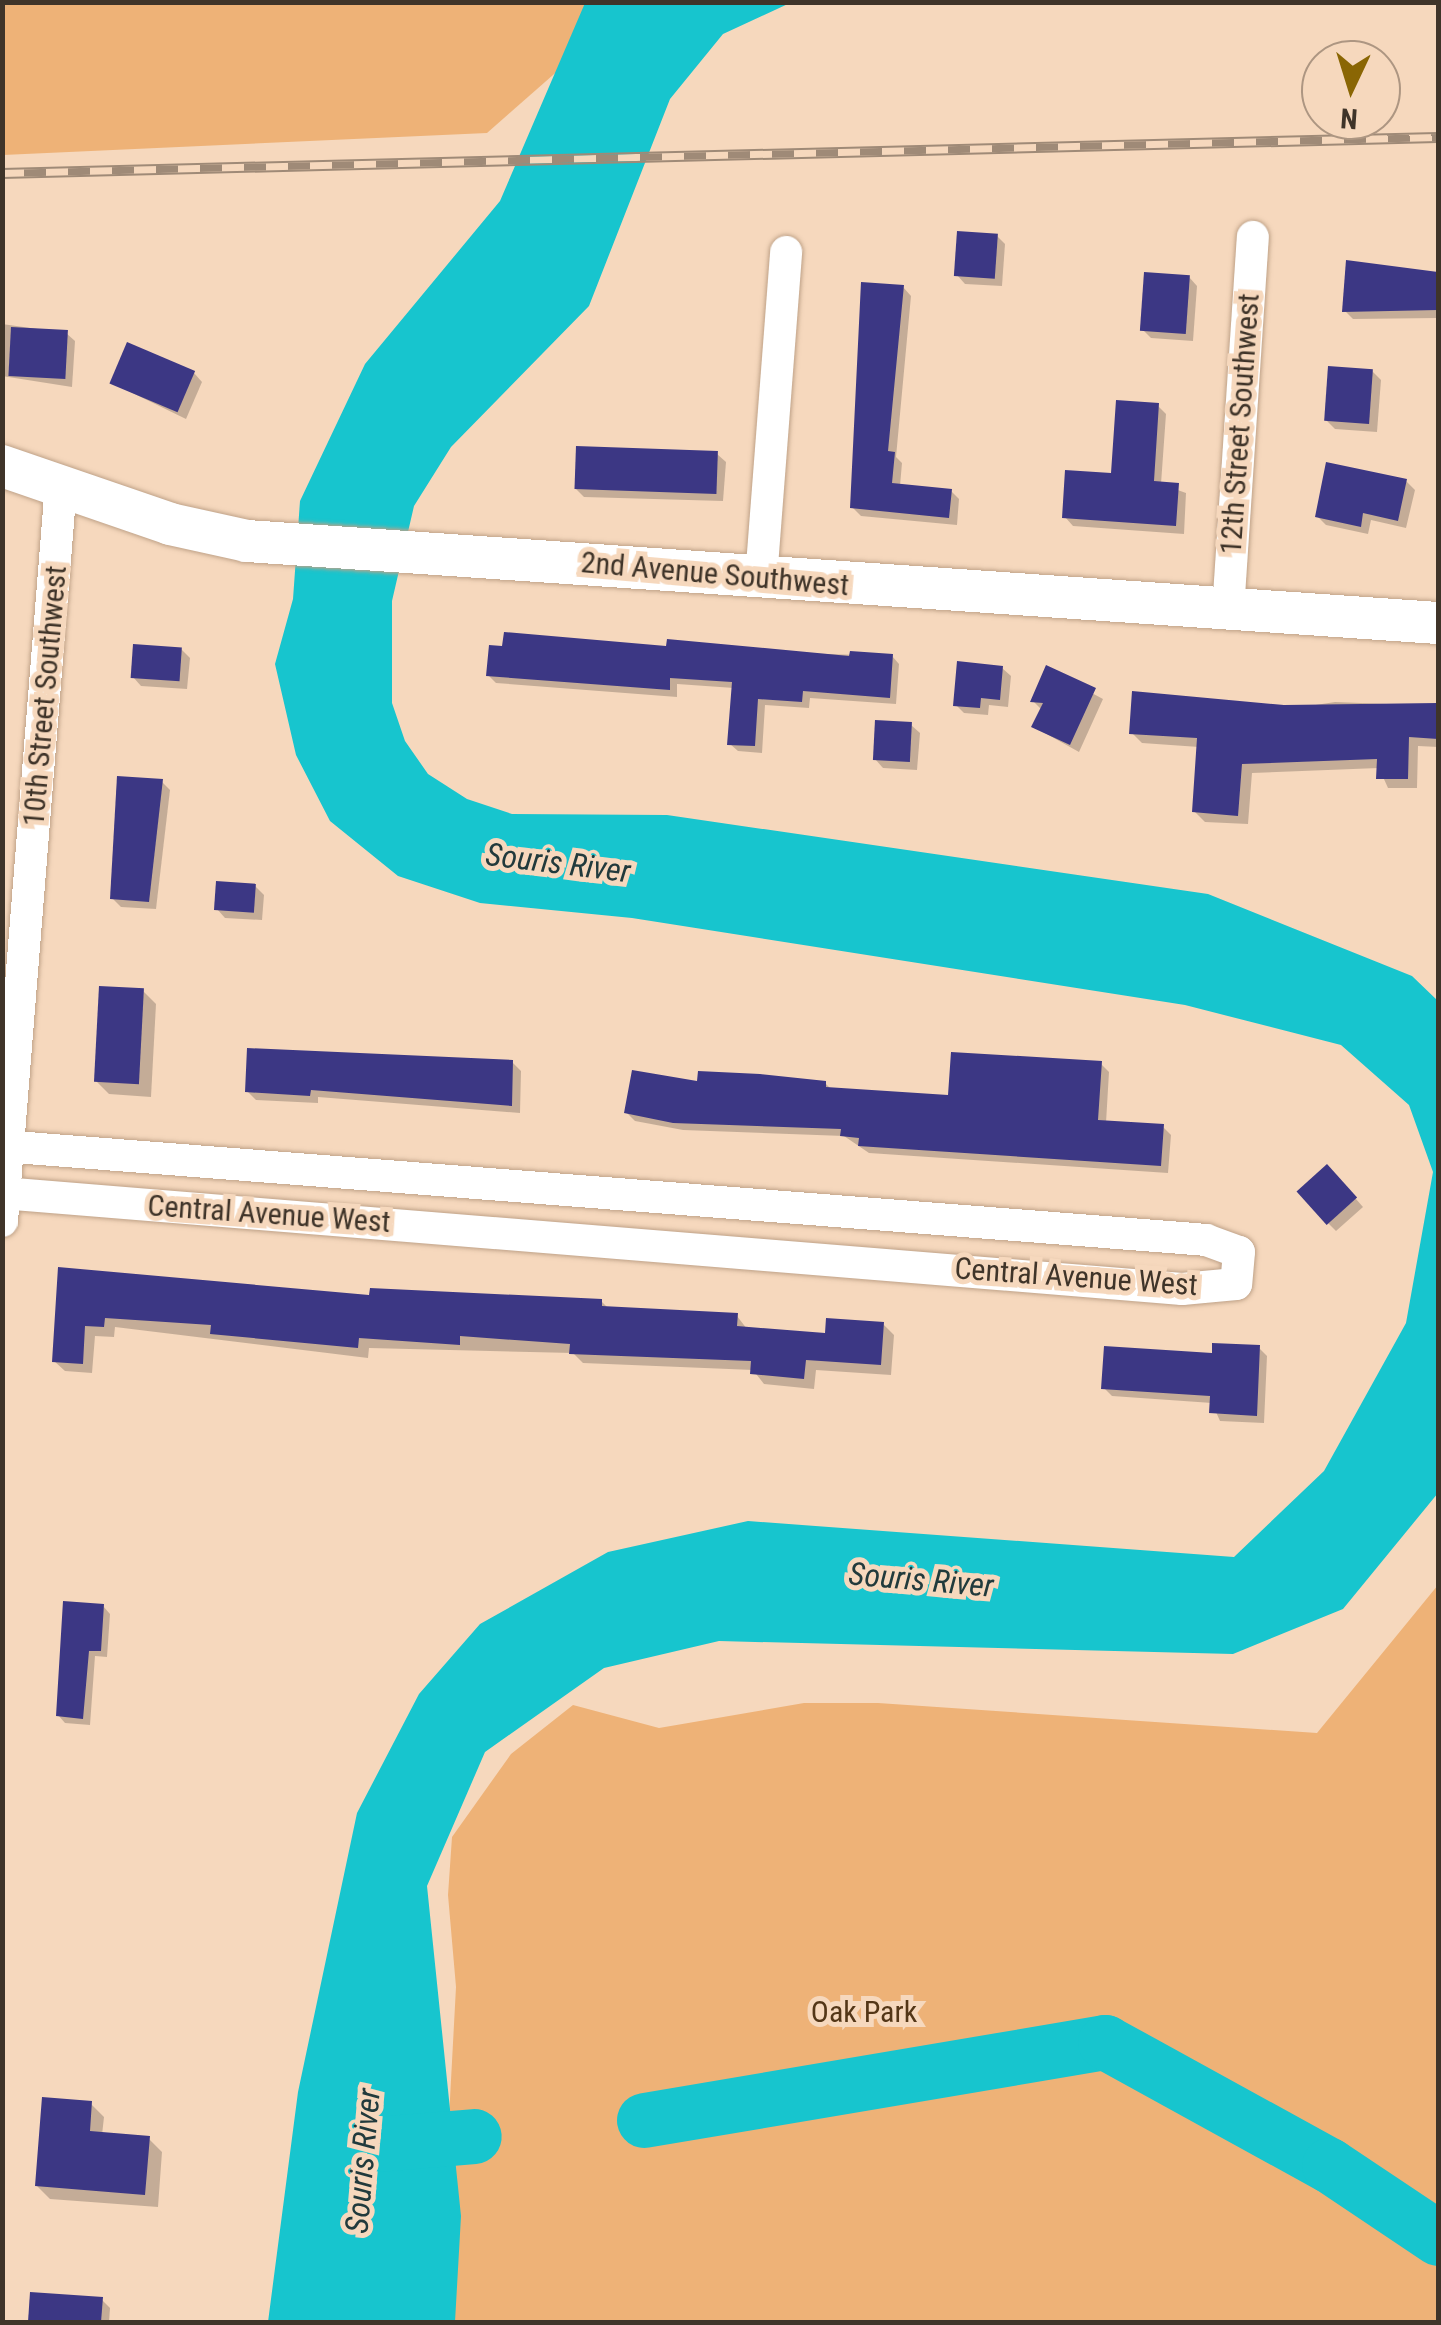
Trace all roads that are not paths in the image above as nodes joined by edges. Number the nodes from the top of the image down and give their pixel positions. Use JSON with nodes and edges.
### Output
{"nodes":[{"id":1,"x":1253,"y":236,"type":"dead end"},
{"id":2,"x":786,"y":252,"type":"dead end"},
{"id":3,"x":2,"y":466,"type":"edge"},
{"id":4,"x":60,"y":484,"type":"junction"},
{"id":5,"x":761,"y":579,"type":"junction"},
{"id":6,"x":1228,"y":612,"type":"junction"},
{"id":7,"x":1438,"y":623,"type":"edge"},
{"id":8,"x":18,"y":803,"type":"edge"},
{"id":9,"x":5,"y":1146,"type":"edge"},
{"id":10,"x":3,"y":1202,"type":"edge"}],
"edges":[{"from":1,"to":6,"type":"street","name":"12th Street Southwest"},
{"from":2,"to":5,"type":"street"},
{"from":3,"to":4,"type":"street","name":"2nd Avenue Southwest"},
{"from":4,"to":5,"type":"street","name":"2nd Avenue Southwest"},
{"from":4,"to":8,"type":"street","name":"10th Street Southwest"},
{"from":5,"to":6,"type":"street","name":"2nd Avenue Southwest"},
{"from":6,"to":7,"type":"street","name":"2nd Avenue Southwest"},
{"from":8,"to":9,"type":"street","name":"10th Street Southwest"},
{"from":9,"to":10,"type":"street","name":"10th Street Southwest"},
{"from":9,"to":10,"type":"street","name":"Central Avenue West"}]}
